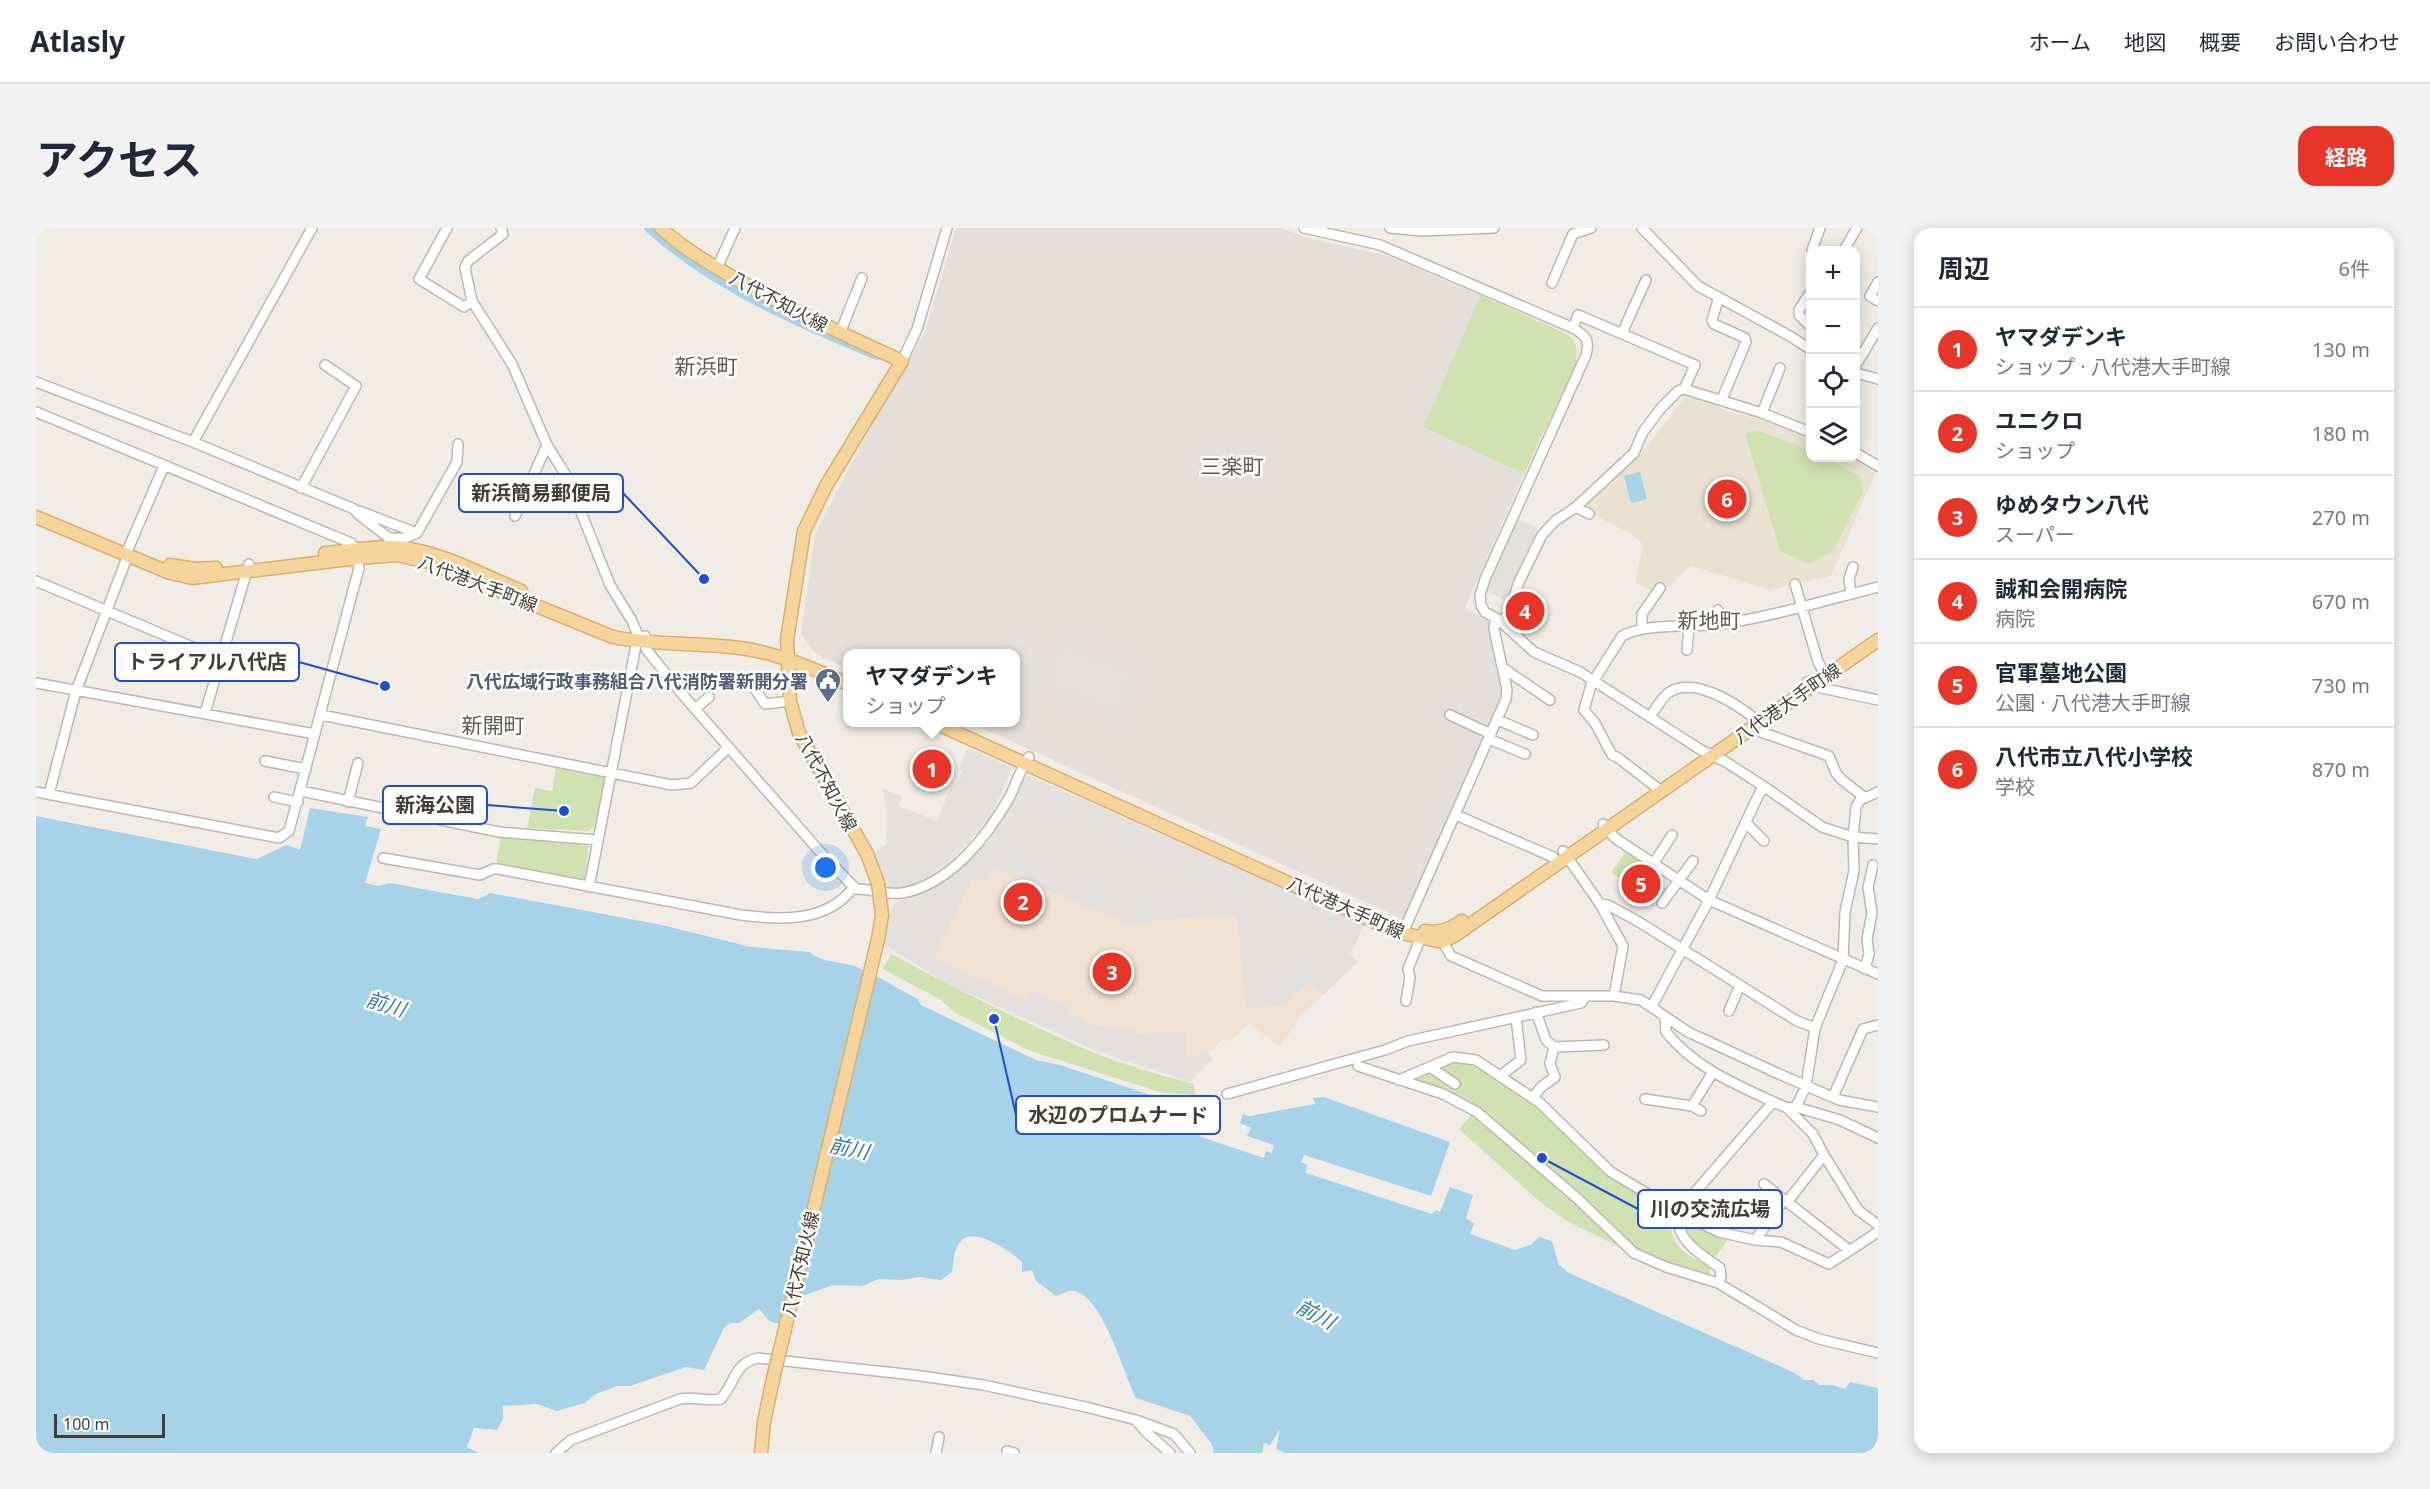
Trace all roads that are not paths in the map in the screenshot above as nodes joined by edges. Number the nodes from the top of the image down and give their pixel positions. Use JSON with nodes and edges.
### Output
{"nodes":[{"id":1,"x":312,"y":228,"type":"edge"},
{"id":2,"x":447,"y":228,"type":"edge"},
{"id":3,"x":501,"y":228,"type":"edge"},
{"id":4,"x":661,"y":228,"type":"edge"},
{"id":5,"x":735,"y":228,"type":"edge"},
{"id":6,"x":946,"y":228,"type":"edge"},
{"id":7,"x":1304,"y":228,"type":"edge"},
{"id":8,"x":1390,"y":228,"type":"edge"},
{"id":9,"x":1494,"y":228,"type":"edge"},
{"id":10,"x":1591,"y":228,"type":"edge"},
{"id":11,"x":1642,"y":228,"type":"edge"},
{"id":12,"x":1820,"y":228,"type":"edge"},
{"id":13,"x":1857,"y":228,"type":"edge"},
{"id":14,"x":1316,"y":230,"type":"edge"},
{"id":15,"x":1813,"y":246,"type":"edge"},
{"id":16,"x":1846,"y":246,"type":"edge"},
{"id":17,"x":717,"y":268,"type":"junction"},
{"id":18,"x":862,"y":278,"type":"dead end"},
{"id":19,"x":1646,"y":280,"type":"dead end"},
{"id":20,"x":1878,"y":282,"type":"edge"},
{"id":21,"x":1552,"y":283,"type":"dead end"},
{"id":22,"x":1719,"y":297,"type":"junction"},
{"id":23,"x":1806,"y":299,"type":"edge"},
{"id":24,"x":472,"y":301,"type":"junction"},
{"id":25,"x":1878,"y":301,"type":"edge"},
{"id":26,"x":1806,"y":322,"type":"edge"},
{"id":27,"x":1573,"y":328,"type":"junction"},
{"id":28,"x":1878,"y":328,"type":"edge"},
{"id":29,"x":840,"y":333,"type":"junction"},
{"id":30,"x":1622,"y":333,"type":"junction"},
{"id":31,"x":1806,"y":346,"type":"edge"},
{"id":32,"x":1860,"y":357,"type":"edge"},
{"id":33,"x":902,"y":361,"type":"junction"},
{"id":34,"x":325,"y":365,"type":"dead end"},
{"id":35,"x":1780,"y":368,"type":"dead end"},
{"id":36,"x":1878,"y":368,"type":"edge"},
{"id":37,"x":1860,"y":374,"type":"edge"},
{"id":38,"x":1875,"y":378,"type":"edge"},
{"id":39,"x":36,"y":381,"type":"edge"},
{"id":40,"x":1684,"y":389,"type":"junction"},
{"id":41,"x":1722,"y":399,"type":"junction"},
{"id":42,"x":36,"y":412,"type":"edge"},
{"id":43,"x":1762,"y":412,"type":"junction"},
{"id":44,"x":1806,"y":430,"type":"edge"},
{"id":45,"x":193,"y":442,"type":"junction"},
{"id":46,"x":458,"y":444,"type":"dead end"},
{"id":47,"x":547,"y":445,"type":"junction"},
{"id":48,"x":1860,"y":455,"type":"edge"},
{"id":49,"x":164,"y":466,"type":"junction"},
{"id":50,"x":1878,"y":466,"type":"edge"},
{"id":51,"x":301,"y":488,"type":"junction"},
{"id":52,"x":527,"y":492,"type":"junction"},
{"id":53,"x":549,"y":504,"type":"dead end"},
{"id":54,"x":1576,"y":507,"type":"junction"},
{"id":55,"x":354,"y":509,"type":"junction"},
{"id":56,"x":36,"y":510,"type":"edge"},
{"id":57,"x":1588,"y":514,"type":"dead end"},
{"id":58,"x":515,"y":516,"type":"dead end"},
{"id":59,"x":36,"y":517,"type":"edge"},
{"id":60,"x":417,"y":533,"type":"junction"},
{"id":61,"x":390,"y":542,"type":"junction"},
{"id":62,"x":128,"y":552,"type":"junction"},
{"id":63,"x":357,"y":554,"type":"junction"},
{"id":64,"x":1853,"y":567,"type":"dead end"},
{"id":65,"x":248,"y":568,"type":"junction"},
{"id":66,"x":36,"y":581,"type":"edge"},
{"id":67,"x":1796,"y":584,"type":"dead end"},
{"id":68,"x":1878,"y":587,"type":"edge"},
{"id":69,"x":1660,"y":588,"type":"dead end"},
{"id":70,"x":1851,"y":594,"type":"junction"},
{"id":71,"x":1802,"y":607,"type":"junction"},
{"id":72,"x":107,"y":610,"type":"junction"},
{"id":73,"x":1718,"y":610,"type":"dead end"},
{"id":74,"x":1499,"y":620,"type":"junction"},
{"id":75,"x":1720,"y":624,"type":"junction"},
{"id":76,"x":1689,"y":626,"type":"junction"},
{"id":77,"x":1642,"y":630,"type":"junction"},
{"id":78,"x":1878,"y":632,"type":"edge"},
{"id":79,"x":641,"y":639,"type":"junction"},
{"id":80,"x":1878,"y":639,"type":"edge"},
{"id":81,"x":1687,"y":650,"type":"dead end"},
{"id":82,"x":787,"y":656,"type":"junction"},
{"id":83,"x":222,"y":659,"type":"junction"},
{"id":84,"x":1503,"y":668,"type":"junction"},
{"id":85,"x":1823,"y":671,"type":"junction"},
{"id":86,"x":843,"y":673,"type":"edge"},
{"id":87,"x":1594,"y":681,"type":"junction"},
{"id":88,"x":843,"y":682,"type":"edge"},
{"id":89,"x":36,"y":683,"type":"edge"},
{"id":90,"x":1810,"y":684,"type":"junction"},
{"id":91,"x":753,"y":686,"type":"dead end"},
{"id":92,"x":76,"y":691,"type":"junction"},
{"id":93,"x":709,"y":697,"type":"dead end"},
{"id":94,"x":1550,"y":700,"type":"dead end"},
{"id":95,"x":1878,"y":700,"type":"edge"},
{"id":96,"x":790,"y":701,"type":"junction"},
{"id":97,"x":695,"y":708,"type":"junction"},
{"id":98,"x":206,"y":713,"type":"junction"},
{"id":99,"x":1450,"y":715,"type":"dead end"},
{"id":100,"x":321,"y":716,"type":"junction"},
{"id":101,"x":1650,"y":717,"type":"junction"},
{"id":102,"x":1498,"y":720,"type":"junction"},
{"id":103,"x":1757,"y":720,"type":"junction"},
{"id":104,"x":943,"y":727,"type":"edge"},
{"id":105,"x":960,"y":727,"type":"edge"},
{"id":106,"x":315,"y":734,"type":"junction"},
{"id":107,"x":1533,"y":735,"type":"dead end"},
{"id":108,"x":1490,"y":736,"type":"junction"},
{"id":109,"x":728,"y":748,"type":"junction"},
{"id":110,"x":1708,"y":753,"type":"junction"},
{"id":111,"x":1525,"y":754,"type":"dead end"},
{"id":112,"x":1027,"y":760,"type":"junction"},
{"id":113,"x":265,"y":761,"type":"dead end"},
{"id":114,"x":358,"y":763,"type":"dead end"},
{"id":115,"x":306,"y":769,"type":"junction"},
{"id":116,"x":612,"y":773,"type":"junction"},
{"id":117,"x":1766,"y":788,"type":"junction"},
{"id":118,"x":1657,"y":789,"type":"junction"},
{"id":119,"x":301,"y":791,"type":"junction"},
{"id":120,"x":36,"y":792,"type":"edge"},
{"id":121,"x":1878,"y":792,"type":"edge"},
{"id":122,"x":49,"y":794,"type":"junction"},
{"id":123,"x":274,"y":797,"type":"dead end"},
{"id":124,"x":1864,"y":797,"type":"junction"},
{"id":125,"x":298,"y":802,"type":"junction"},
{"id":126,"x":348,"y":802,"type":"junction"},
{"id":127,"x":1456,"y":815,"type":"junction"},
{"id":128,"x":1746,"y":823,"type":"junction"},
{"id":129,"x":1604,"y":826,"type":"junction"},
{"id":130,"x":1672,"y":835,"type":"dead end"},
{"id":131,"x":1853,"y":837,"type":"junction"},
{"id":132,"x":1878,"y":839,"type":"edge"},
{"id":133,"x":597,"y":840,"type":"junction"},
{"id":134,"x":1764,"y":841,"type":"dead end"},
{"id":135,"x":1561,"y":855,"type":"junction"},
{"id":136,"x":383,"y":858,"type":"dead end"},
{"id":137,"x":1854,"y":860,"type":"junction"},
{"id":138,"x":1693,"y":861,"type":"dead end"},
{"id":139,"x":1653,"y":864,"type":"junction"},
{"id":140,"x":1875,"y":865,"type":"edge"},
{"id":141,"x":1678,"y":879,"type":"junction"},
{"id":142,"x":589,"y":887,"type":"junction"},
{"id":143,"x":853,"y":888,"type":"junction"},
{"id":144,"x":1709,"y":900,"type":"junction"},
{"id":145,"x":1662,"y":903,"type":"dead end"},
{"id":146,"x":1600,"y":904,"type":"junction"},
{"id":147,"x":1405,"y":928,"type":"junction"},
{"id":148,"x":1440,"y":937,"type":"junction"},
{"id":149,"x":1421,"y":938,"type":"junction"},
{"id":150,"x":1683,"y":948,"type":"junction"},
{"id":151,"x":1842,"y":960,"type":"junction"},
{"id":152,"x":1864,"y":969,"type":"junction"},
{"id":153,"x":1878,"y":974,"type":"edge"},
{"id":154,"x":1740,"y":985,"type":"junction"},
{"id":155,"x":1614,"y":996,"type":"junction"},
{"id":156,"x":1585,"y":997,"type":"junction"},
{"id":157,"x":1406,"y":1001,"type":"dead end"},
{"id":158,"x":1652,"y":1006,"type":"junction"},
{"id":159,"x":1729,"y":1011,"type":"dead end"},
{"id":160,"x":1536,"y":1012,"type":"junction"},
{"id":161,"x":1516,"y":1017,"type":"junction"},
{"id":162,"x":1665,"y":1017,"type":"junction"},
{"id":163,"x":1878,"y":1025,"type":"edge"},
{"id":164,"x":1815,"y":1028,"type":"junction"},
{"id":165,"x":1604,"y":1045,"type":"dead end"},
{"id":166,"x":1554,"y":1047,"type":"junction"},
{"id":167,"x":1358,"y":1066,"type":"dead end"},
{"id":168,"x":1430,"y":1067,"type":"junction"},
{"id":169,"x":1713,"y":1072,"type":"junction"},
{"id":170,"x":1500,"y":1076,"type":"junction"},
{"id":171,"x":1397,"y":1081,"type":"junction"},
{"id":172,"x":1455,"y":1084,"type":"dead end"},
{"id":173,"x":1806,"y":1086,"type":"junction"},
{"id":174,"x":1227,"y":1094,"type":"dead end"},
{"id":175,"x":1833,"y":1097,"type":"junction"},
{"id":176,"x":1533,"y":1098,"type":"junction"},
{"id":177,"x":1646,"y":1099,"type":"dead end"},
{"id":178,"x":1773,"y":1102,"type":"junction"},
{"id":179,"x":1692,"y":1106,"type":"junction"},
{"id":180,"x":1791,"y":1107,"type":"junction"},
{"id":181,"x":1878,"y":1107,"type":"edge"},
{"id":182,"x":1701,"y":1111,"type":"dead end"},
{"id":183,"x":1878,"y":1138,"type":"edge"},
{"id":184,"x":1824,"y":1155,"type":"junction"},
{"id":185,"x":1764,"y":1185,"type":"dead end"},
{"id":186,"x":1785,"y":1201,"type":"junction"},
{"id":187,"x":1678,"y":1212,"type":"junction"},
{"id":188,"x":1878,"y":1225,"type":"edge"},
{"id":189,"x":1878,"y":1232,"type":"edge"},
{"id":190,"x":1755,"y":1240,"type":"junction"},
{"id":191,"x":1849,"y":1250,"type":"junction"},
{"id":192,"x":1718,"y":1283,"type":"junction"},
{"id":193,"x":1878,"y":1353,"type":"edge"},
{"id":194,"x":1136,"y":1420,"type":"junction"},
{"id":195,"x":939,"y":1437,"type":"dead end"},
{"id":196,"x":556,"y":1453,"type":"edge"},
{"id":197,"x":761,"y":1453,"type":"edge"},
{"id":198,"x":936,"y":1453,"type":"edge"},
{"id":199,"x":1170,"y":1453,"type":"edge"},
{"id":200,"x":1190,"y":1453,"type":"edge"}],
"edges":[{"from":1,"to":45,"type":"street"},
{"from":2,"to":24,"type":"street"},
{"from":3,"to":24,"type":"street"},
{"from":4,"to":17,"type":"main road","name":"八代不知火線"},
{"from":5,"to":17,"type":"street"},
{"from":6,"to":33,"type":"street"},
{"from":7,"to":14,"type":"street"},
{"from":8,"to":9,"type":"street"},
{"from":10,"to":21,"type":"street"},
{"from":11,"to":22,"type":"street"},
{"from":12,"to":15,"type":"street"},
{"from":13,"to":16,"type":"street"},
{"from":14,"to":27,"type":"street"},
{"from":17,"to":29,"type":"main road","name":"八代不知火線"},
{"from":18,"to":29,"type":"street"},
{"from":19,"to":30,"type":"street"},
{"from":20,"to":25,"type":"street"},
{"from":22,"to":31,"type":"street"},
{"from":22,"to":41,"type":"street"},
{"from":23,"to":26,"type":"street"},
{"from":24,"to":47,"type":"street"},
{"from":27,"to":30,"type":"street"},
{"from":27,"to":74,"type":"street"},
{"from":28,"to":32,"type":"street"},
{"from":29,"to":33,"type":"main road","name":"八代不知火線"},
{"from":30,"to":40,"type":"street"},
{"from":33,"to":82,"type":"main road","name":"八代不知火線"},
{"from":34,"to":51,"type":"street"},
{"from":35,"to":43,"type":"street"},
{"from":36,"to":38,"type":"street"},
{"from":37,"to":38,"type":"street"},
{"from":39,"to":45,"type":"street"},
{"from":40,"to":41,"type":"street"},
{"from":40,"to":54,"type":"street"},
{"from":41,"to":43,"type":"street"},
{"from":42,"to":49,"type":"street"},
{"from":43,"to":44,"type":"street"},
{"from":45,"to":51,"type":"street"},
{"from":46,"to":60,"type":"street"},
{"from":47,"to":52,"type":"street"},
{"from":47,"to":79,"type":"street"},
{"from":48,"to":50,"type":"street"},
{"from":49,"to":62,"type":"street"},
{"from":49,"to":63,"type":"street"},
{"from":51,"to":55,"type":"street"},
{"from":52,"to":53,"type":"street"},
{"from":52,"to":58,"type":"street"},
{"from":54,"to":57,"type":"street"},
{"from":54,"to":74,"type":"street"},
{"from":55,"to":60,"type":"street"},
{"from":55,"to":61,"type":"street"},
{"from":56,"to":62,"type":"main road","name":"八代港大手町線"},
{"from":59,"to":62,"type":"main road","name":"八代港大手町線"},
{"from":60,"to":61,"type":"street"},
{"from":61,"to":63,"type":"main road","name":"八代港大手町線"},
{"from":61,"to":79,"type":"main road","name":"八代港大手町線"},
{"from":62,"to":65,"type":"main road","name":"八代港大手町線"},
{"from":62,"to":72,"type":"street"},
{"from":63,"to":65,"type":"main road","name":"八代港大手町線"},
{"from":63,"to":79,"type":"main road","name":"八代港大手町線"},
{"from":63,"to":100,"type":"street"},
{"from":64,"to":70,"type":"street"},
{"from":65,"to":83,"type":"street"},
{"from":66,"to":72,"type":"street"},
{"from":67,"to":71,"type":"street"},
{"from":68,"to":70,"type":"street"},
{"from":69,"to":77,"type":"street"},
{"from":70,"to":71,"type":"street"},
{"from":71,"to":75,"type":"street"},
{"from":71,"to":85,"type":"street"},
{"from":72,"to":83,"type":"street"},
{"from":72,"to":92,"type":"street"},
{"from":73,"to":75,"type":"street"},
{"from":74,"to":84,"type":"street"},
{"from":74,"to":87,"type":"street"},
{"from":75,"to":76,"type":"street"},
{"from":76,"to":77,"type":"street"},
{"from":76,"to":81,"type":"street"},
{"from":77,"to":87,"type":"street"},
{"from":78,"to":85,"type":"main road","name":"八代港大手町線"},
{"from":79,"to":82,"type":"main road","name":"八代港大手町線"},
{"from":79,"to":97,"type":"street"},
{"from":79,"to":116,"type":"street"},
{"from":80,"to":90,"type":"main road","name":"八代港大手町線"},
{"from":82,"to":86,"type":"main road","name":"八代港大手町線"},
{"from":82,"to":88,"type":"main road","name":"八代港大手町線"},
{"from":82,"to":96,"type":"main road","name":"八代不知火線"},
{"from":83,"to":98,"type":"street"},
{"from":84,"to":94,"type":"street"},
{"from":84,"to":102,"type":"street"},
{"from":85,"to":90,"type":"main road","name":"八代港大手町線"},
{"from":87,"to":101,"type":"street"},
{"from":87,"to":118,"type":"street"},
{"from":89,"to":92,"type":"street"},
{"from":90,"to":95,"type":"street"},
{"from":90,"to":103,"type":"main road","name":"八代港大手町線"},
{"from":91,"to":96,"type":"street"},
{"from":92,"to":98,"type":"street"},
{"from":92,"to":122,"type":"street"},
{"from":93,"to":97,"type":"street"},
{"from":96,"to":197,"type":"main road","name":"八代不知火線","bridge":true},
{"from":97,"to":109,"type":"street"},
{"from":98,"to":106,"type":"street"},
{"from":99,"to":108,"type":"street"},
{"from":100,"to":106,"type":"street"},
{"from":100,"to":116,"type":"street"},
{"from":101,"to":103,"type":"street"},
{"from":101,"to":110,"type":"street"},
{"from":102,"to":107,"type":"street"},
{"from":102,"to":108,"type":"street"},
{"from":103,"to":110,"type":"main road","name":"八代港大手町線"},
{"from":103,"to":124,"type":"street"},
{"from":104,"to":112,"type":"main road","name":"八代港大手町線"},
{"from":105,"to":112,"type":"main road","name":"八代港大手町線"},
{"from":106,"to":115,"type":"street"},
{"from":108,"to":111,"type":"street"},
{"from":108,"to":127,"type":"street"},
{"from":109,"to":116,"type":"street"},
{"from":109,"to":143,"type":"street"},
{"from":110,"to":117,"type":"street"},
{"from":110,"to":118,"type":"main road","name":"八代港大手町線"},
{"from":112,"to":143,"type":"street"},
{"from":112,"to":147,"type":"main road","name":"八代港大手町線"},
{"from":112,"to":149,"type":"main road","name":"八代港大手町線"},
{"from":113,"to":115,"type":"street"},
{"from":114,"to":126,"type":"street"},
{"from":115,"to":119,"type":"street"},
{"from":116,"to":133,"type":"street"},
{"from":117,"to":128,"type":"street"},
{"from":117,"to":131,"type":"street"},
{"from":118,"to":129,"type":"main road","name":"八代港大手町線"},
{"from":119,"to":125,"type":"street"},
{"from":119,"to":126,"type":"street"},
{"from":120,"to":122,"type":"street"},
{"from":121,"to":124,"type":"street"},
{"from":122,"to":125,"type":"street"},
{"from":123,"to":125,"type":"street"},
{"from":124,"to":131,"type":"street"},
{"from":126,"to":133,"type":"street"},
{"from":127,"to":135,"type":"street"},
{"from":127,"to":147,"type":"street"},
{"from":128,"to":134,"type":"street"},
{"from":128,"to":144,"type":"street"},
{"from":129,"to":135,"type":"main road","name":"八代港大手町線"},
{"from":129,"to":139,"type":"street"},
{"from":130,"to":139,"type":"street"},
{"from":131,"to":132,"type":"street"},
{"from":131,"to":137,"type":"street"},
{"from":133,"to":142,"type":"street"},
{"from":135,"to":146,"type":"street"},
{"from":135,"to":148,"type":"main road","name":"八代港大手町線"},
{"from":136,"to":142,"type":"street"},
{"from":137,"to":140,"type":"street"},
{"from":137,"to":151,"type":"street"},
{"from":138,"to":141,"type":"street"},
{"from":139,"to":141,"type":"street"},
{"from":140,"to":152,"type":"street"},
{"from":141,"to":144,"type":"street"},
{"from":141,"to":145,"type":"street"},
{"from":142,"to":143,"type":"street"},
{"from":144,"to":150,"type":"street"},
{"from":144,"to":151,"type":"street"},
{"from":146,"to":150,"type":"street"},
{"from":146,"to":155,"type":"street"},
{"from":147,"to":148,"type":"main road","name":"八代港大手町線"},
{"from":148,"to":149,"type":"main road","name":"八代港大手町線"},
{"from":148,"to":156,"type":"street"},
{"from":149,"to":157,"type":"street"},
{"from":150,"to":154,"type":"street"},
{"from":150,"to":158,"type":"street"},
{"from":151,"to":152,"type":"street"},
{"from":151,"to":164,"type":"street"},
{"from":152,"to":153,"type":"street"},
{"from":154,"to":159,"type":"street"},
{"from":154,"to":164,"type":"street"},
{"from":155,"to":156,"type":"street"},
{"from":155,"to":158,"type":"street"},
{"from":156,"to":160,"type":"street"},
{"from":158,"to":162,"type":"street"},
{"from":160,"to":161,"type":"street"},
{"from":160,"to":166,"type":"street"},
{"from":161,"to":170,"type":"street"},
{"from":161,"to":174,"type":"street"},
{"from":162,"to":169,"type":"street"},
{"from":162,"to":173,"type":"street"},
{"from":163,"to":175,"type":"street"},
{"from":164,"to":173,"type":"street"},
{"from":165,"to":166,"type":"street"},
{"from":166,"to":176,"type":"street"},
{"from":167,"to":171,"type":"street"},
{"from":168,"to":170,"type":"street"},
{"from":168,"to":171,"type":"street"},
{"from":168,"to":172,"type":"street"},
{"from":169,"to":178,"type":"street"},
{"from":169,"to":179,"type":"street"},
{"from":170,"to":176,"type":"street"},
{"from":171,"to":192,"type":"street"},
{"from":173,"to":175,"type":"street"},
{"from":173,"to":180,"type":"street"},
{"from":175,"to":181,"type":"street"},
{"from":176,"to":187,"type":"street"},
{"from":177,"to":179,"type":"street"},
{"from":178,"to":180,"type":"street"},
{"from":178,"to":187,"type":"street"},
{"from":179,"to":182,"type":"street"},
{"from":180,"to":183,"type":"street"},
{"from":180,"to":184,"type":"street"},
{"from":184,"to":186,"type":"street"},
{"from":184,"to":188,"type":"street"},
{"from":185,"to":186,"type":"street"},
{"from":186,"to":190,"type":"street"},
{"from":186,"to":191,"type":"street"},
{"from":187,"to":190,"type":"street"},
{"from":187,"to":192,"type":"street"},
{"from":189,"to":191,"type":"street"},
{"from":190,"to":191,"type":"street"},
{"from":192,"to":193,"type":"street"},
{"from":194,"to":196,"type":"street"},
{"from":194,"to":199,"type":"street"},
{"from":194,"to":200,"type":"street"},
{"from":195,"to":198,"type":"street"}]}
